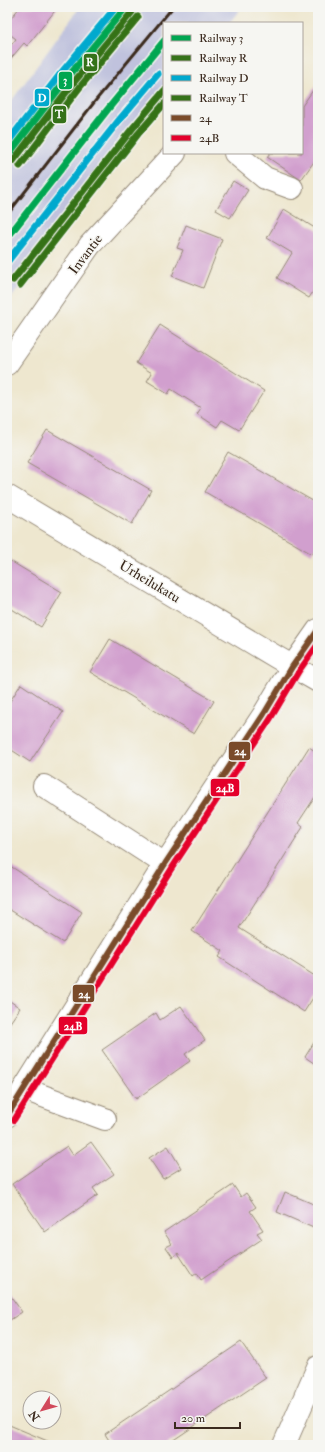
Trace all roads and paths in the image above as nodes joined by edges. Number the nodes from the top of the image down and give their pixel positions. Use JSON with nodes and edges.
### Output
{"nodes":[{"id":1,"x":174,"y":154,"type":"edge"},
{"id":2,"x":236,"y":154,"type":"edge"},
{"id":3,"x":292,"y":188,"type":"dead end"},
{"id":4,"x":7,"y":364,"type":"edge"},
{"id":5,"x":7,"y":496,"type":"edge"},
{"id":6,"x":318,"y":630,"type":"edge"},
{"id":7,"x":292,"y":667,"type":"junction"},
{"id":8,"x":318,"y":681,"type":"edge"},
{"id":9,"x":44,"y":786,"type":"dead end"},
{"id":10,"x":165,"y":864,"type":"junction"},
{"id":11,"x":24,"y":1089,"type":"junction"},
{"id":12,"x":7,"y":1116,"type":"edge"},
{"id":13,"x":105,"y":1119,"type":"dead end"},
{"id":14,"x":315,"y":1380,"type":"edge"},
{"id":15,"x":284,"y":1445,"type":"edge"}],
"edges":[{"from":1,"to":4,"type":"street","name":"Invantie"},
{"from":2,"to":3,"type":"street"},
{"from":5,"to":7,"type":"street","name":"Urheilukatu"},
{"from":6,"to":7,"type":"street"},
{"from":7,"to":8,"type":"street","name":"Urheilukatu"},
{"from":7,"to":10,"type":"street"},
{"from":9,"to":10,"type":"street"},
{"from":10,"to":11,"type":"street"},
{"from":11,"to":12,"type":"street"},
{"from":11,"to":13,"type":"street"},
{"from":14,"to":15,"type":"street"}]}
